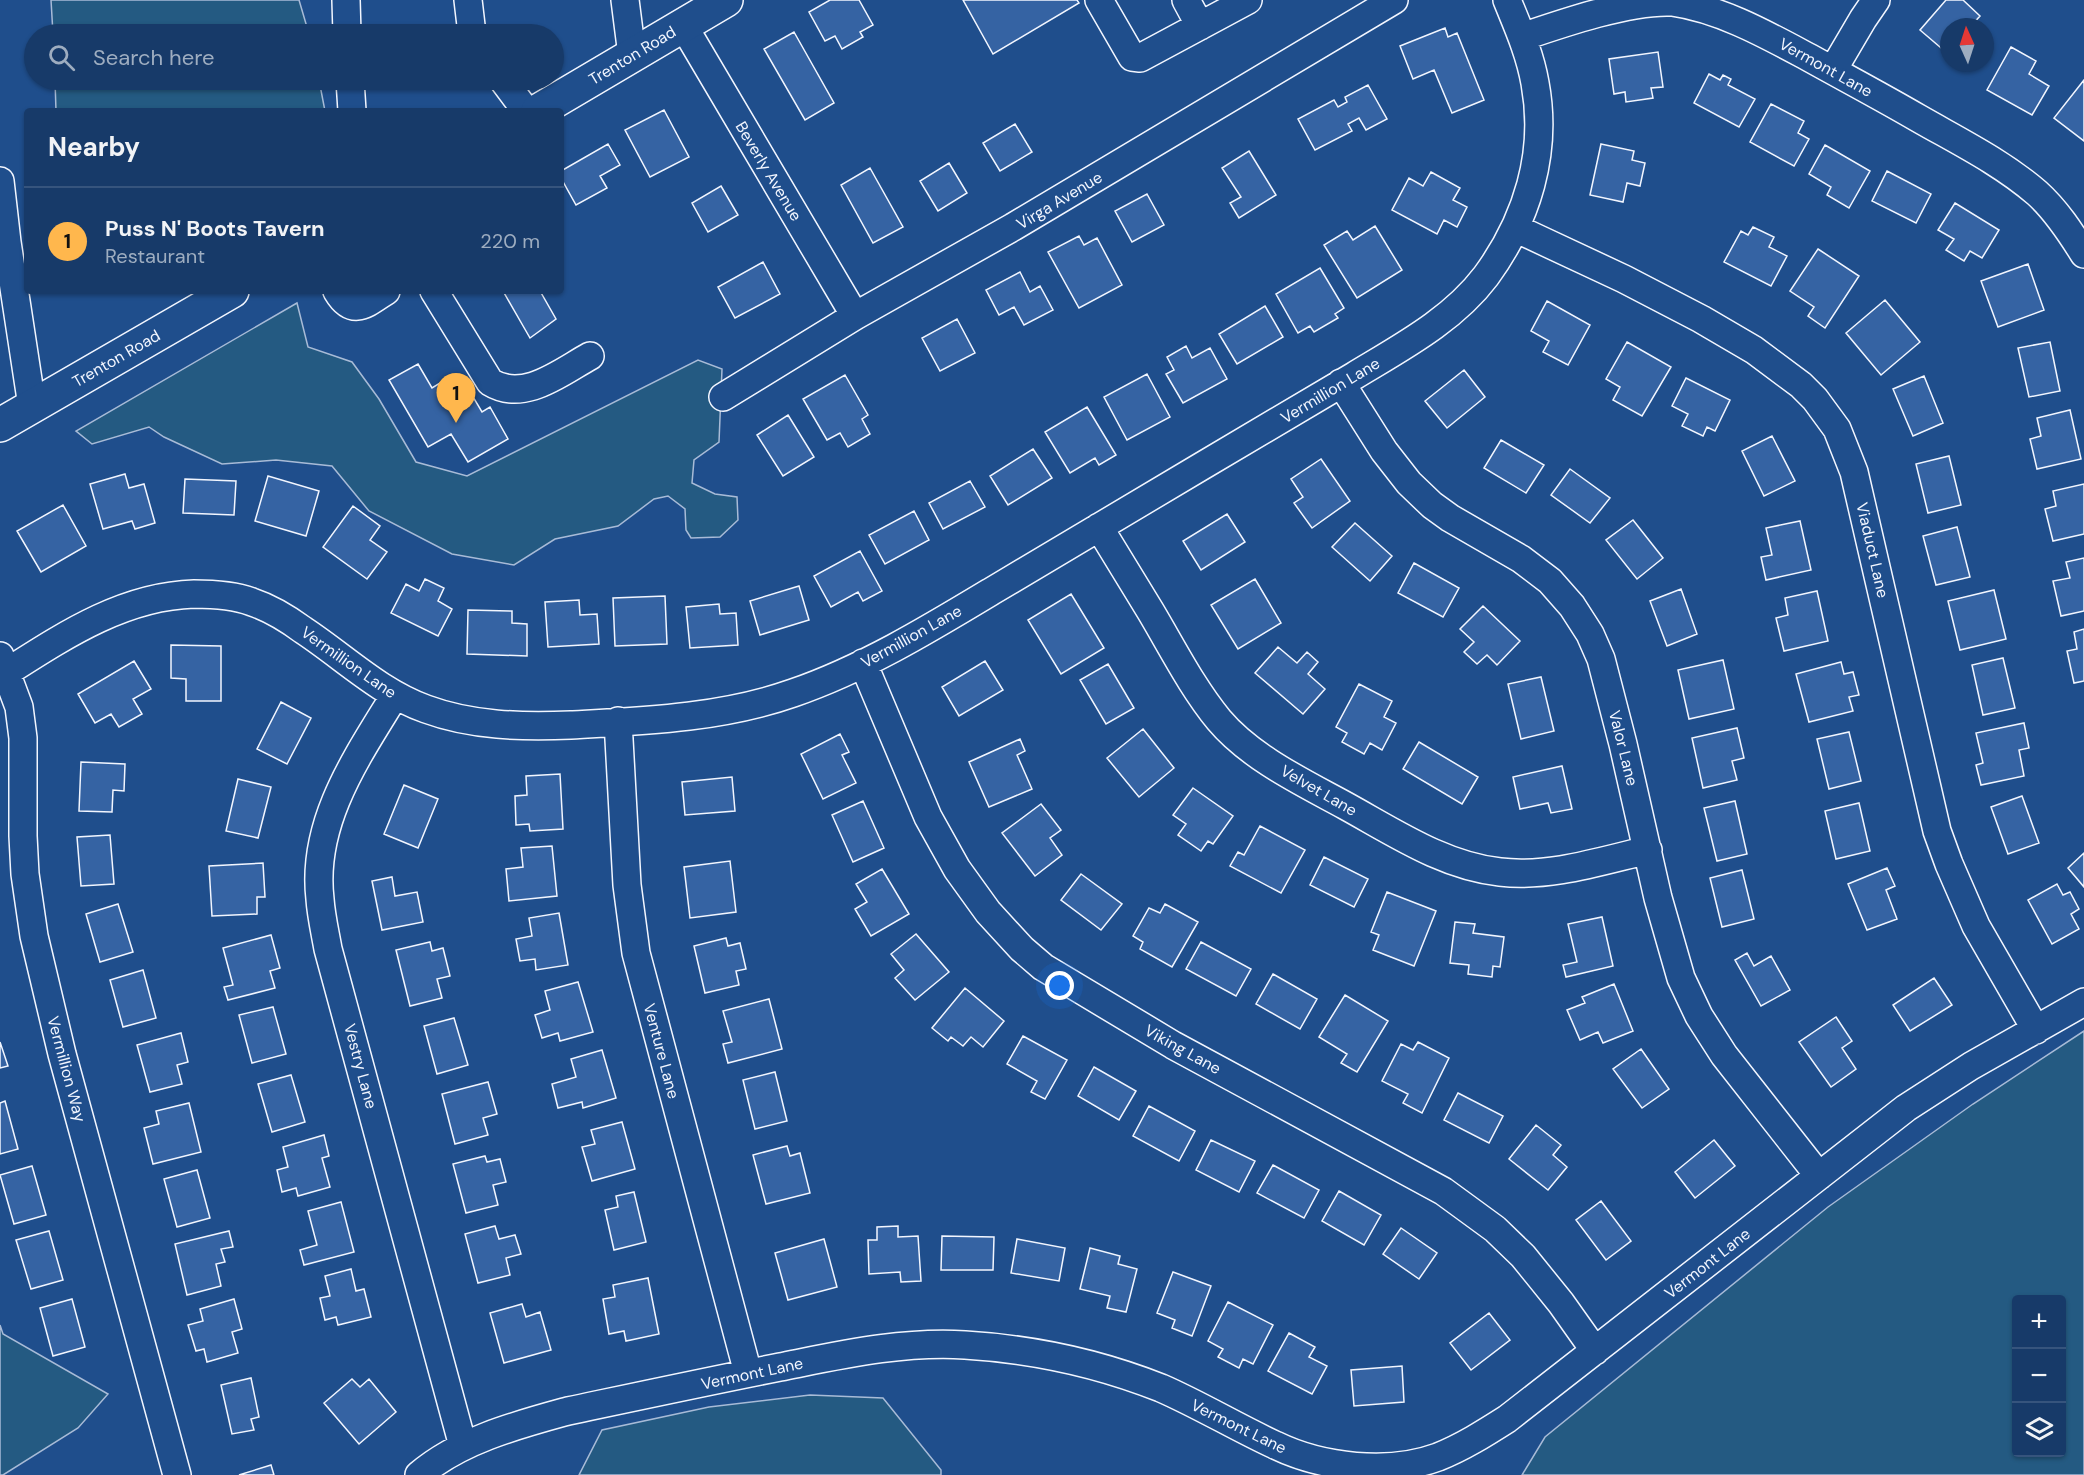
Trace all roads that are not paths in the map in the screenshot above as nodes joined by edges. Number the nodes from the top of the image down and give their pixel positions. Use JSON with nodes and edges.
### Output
{"nodes":[{"id":1,"x":346,"y":0,"type":"edge"},
{"id":2,"x":468,"y":0,"type":"edge"},
{"id":3,"x":625,"y":0,"type":"edge"},
{"id":4,"x":726,"y":0,"type":"edge"},
{"id":5,"x":1099,"y":0,"type":"edge"},
{"id":6,"x":1186,"y":0,"type":"edge"},
{"id":7,"x":1248,"y":0,"type":"edge"},
{"id":8,"x":1394,"y":0,"type":"edge"},
{"id":9,"x":1507,"y":0,"type":"edge"},
{"id":10,"x":1876,"y":0,"type":"edge"},
{"id":11,"x":347,"y":24,"type":"edge"},
{"id":12,"x":471,"y":24,"type":"edge"},
{"id":13,"x":683,"y":25,"type":"junction"},
{"id":14,"x":1200,"y":26,"type":"junction"},
{"id":15,"x":1522,"y":37,"type":"junction"},
{"id":16,"x":632,"y":56,"type":"junction"},
{"id":17,"x":1833,"y":70,"type":"junction"},
{"id":18,"x":350,"y":90,"type":"edge"},
{"id":19,"x":510,"y":90,"type":"edge"},
{"id":20,"x":351,"y":108,"type":"edge"},
{"id":21,"x":524,"y":108,"type":"edge"},
{"id":22,"x":543,"y":108,"type":"edge"},
{"id":23,"x":0,"y":181,"type":"edge"},
{"id":24,"x":1515,"y":228,"type":"junction"},
{"id":25,"x":2084,"y":254,"type":"edge"},
{"id":26,"x":227,"y":294,"type":"edge"},
{"id":27,"x":339,"y":294,"type":"edge"},
{"id":28,"x":381,"y":294,"type":"edge"},
{"id":29,"x":436,"y":294,"type":"edge"},
{"id":30,"x":855,"y":316,"type":"junction"},
{"id":31,"x":590,"y":356,"type":"dead end"},
{"id":32,"x":1341,"y":383,"type":"junction"},
{"id":33,"x":723,"y":397,"type":"dead end"},
{"id":34,"x":32,"y":406,"type":"junction"},
{"id":35,"x":0,"y":425,"type":"edge"},
{"id":36,"x":1099,"y":527,"type":"junction"},
{"id":37,"x":863,"y":663,"type":"junction"},
{"id":38,"x":4,"y":664,"type":"edge"},
{"id":39,"x":395,"y":695,"type":"junction"},
{"id":40,"x":618,"y":721,"type":"junction"},
{"id":41,"x":1648,"y":850,"type":"junction"},
{"id":42,"x":2084,"y":1002,"type":"edge"},
{"id":43,"x":2036,"y":1030,"type":"junction"},
{"id":44,"x":1819,"y":1176,"type":"junction"},
{"id":45,"x":1595,"y":1351,"type":"junction"},
{"id":46,"x":748,"y":1373,"type":"junction"},
{"id":47,"x":463,"y":1446,"type":"junction"},
{"id":48,"x":177,"y":1475,"type":"edge"},
{"id":49,"x":419,"y":1475,"type":"edge"}],
"edges":[{"from":1,"to":11,"type":"street"},
{"from":2,"to":12,"type":"street"},
{"from":3,"to":16,"type":"street"},
{"from":4,"to":13,"type":"main road","name":"Trenton Road"},
{"from":5,"to":14,"type":"street"},
{"from":6,"to":14,"type":"street"},
{"from":7,"to":14,"type":"street"},
{"from":8,"to":30,"type":"street","name":"Virga Avenue"},
{"from":9,"to":15,"type":"street","name":"Vermillion Lane"},
{"from":10,"to":17,"type":"street"},
{"from":13,"to":16,"type":"main road","name":"Trenton Road"},
{"from":13,"to":30,"type":"street","name":"Beverly Avenue"},
{"from":15,"to":17,"type":"street","name":"Vermont Lane"},
{"from":15,"to":24,"type":"street","name":"Vermillion Lane"},
{"from":16,"to":22,"type":"main road","name":"Trenton Road"},
{"from":17,"to":25,"type":"street","name":"Vermont Lane"},
{"from":18,"to":20,"type":"street"},
{"from":19,"to":21,"type":"street"},
{"from":23,"to":34,"type":"street"},
{"from":24,"to":32,"type":"street","name":"Vermillion Lane"},
{"from":24,"to":43,"type":"street","name":"Viaduct Lane"},
{"from":26,"to":34,"type":"main road","name":"Trenton Road"},
{"from":27,"to":28,"type":"street"},
{"from":29,"to":31,"type":"street"},
{"from":30,"to":33,"type":"street","name":"Virga Avenue"},
{"from":32,"to":36,"type":"street","name":"Vermillion Lane"},
{"from":32,"to":41,"type":"street","name":"Valor Lane"},
{"from":34,"to":35,"type":"main road","name":"Trenton Road"},
{"from":36,"to":37,"type":"street","name":"Vermillion Lane"},
{"from":36,"to":41,"type":"street","name":"Velvet Lane"},
{"from":37,"to":40,"type":"street","name":"Vermillion Lane"},
{"from":37,"to":45,"type":"street","name":"Viking Lane"},
{"from":38,"to":39,"type":"street","name":"Vermillion Lane"},
{"from":38,"to":48,"type":"street","name":"Vermillion Way"},
{"from":39,"to":40,"type":"street","name":"Vermillion Lane"},
{"from":39,"to":47,"type":"street","name":"Vestry Lane"},
{"from":40,"to":46,"type":"street","name":"Venture Lane"},
{"from":41,"to":44,"type":"street","name":"Valor Lane"},
{"from":42,"to":43,"type":"street","name":"Vermont Lane"},
{"from":43,"to":44,"type":"street","name":"Vermont Lane"},
{"from":44,"to":45,"type":"street","name":"Vermont Lane"},
{"from":45,"to":46,"type":"street","name":"Vermont Lane"},
{"from":46,"to":47,"type":"street","name":"Vermont Lane"},
{"from":47,"to":49,"type":"street","name":"Vermont Lane"}]}
